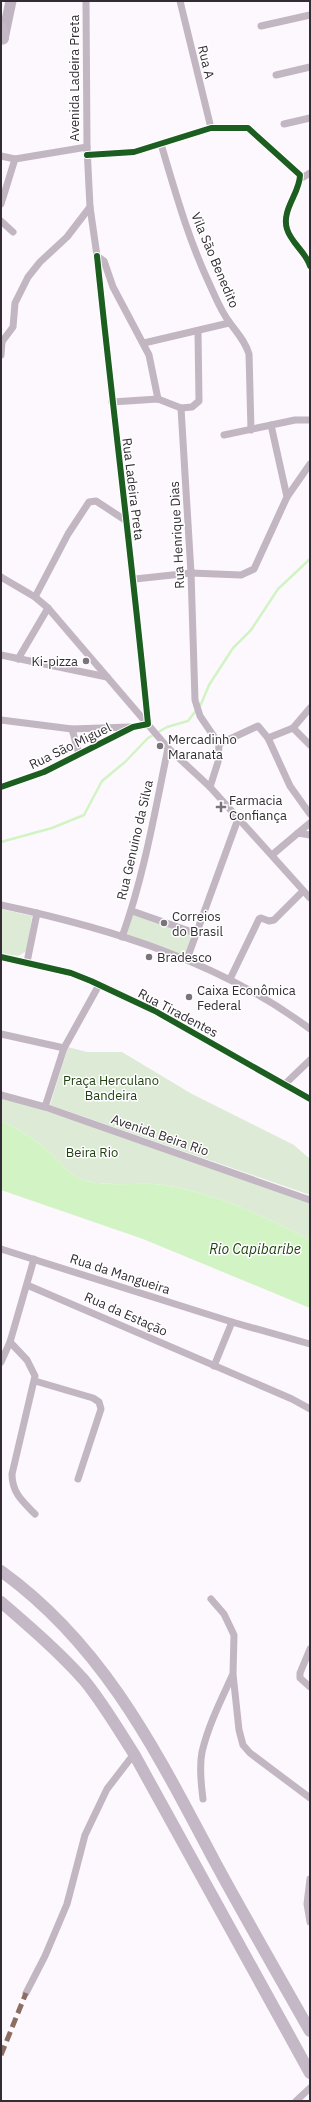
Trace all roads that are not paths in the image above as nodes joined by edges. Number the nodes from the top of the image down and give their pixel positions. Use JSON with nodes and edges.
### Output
{"nodes":[{"id":1,"x":11,"y":1,"type":"edge"},
{"id":2,"x":86,"y":1,"type":"edge"},
{"id":3,"x":180,"y":1,"type":"edge"},
{"id":4,"x":310,"y":15,"type":"edge"},
{"id":5,"x":261,"y":26,"type":"dead end"},
{"id":6,"x":2,"y":36,"type":"edge"},
{"id":7,"x":310,"y":67,"type":"edge"},
{"id":8,"x":276,"y":75,"type":"dead end"},
{"id":9,"x":310,"y":118,"type":"edge"},
{"id":10,"x":284,"y":124,"type":"dead end"},
{"id":11,"x":211,"y":128,"type":"junction"},
{"id":12,"x":161,"y":144,"type":"junction"},
{"id":13,"x":87,"y":147,"type":"junction"},
{"id":14,"x":87,"y":155,"type":"junction"},
{"id":15,"x":1,"y":156,"type":"edge"},
{"id":16,"x":15,"y":158,"type":"junction"},
{"id":17,"x":310,"y":173,"type":"edge"},
{"id":18,"x":300,"y":179,"type":"junction"},
{"id":19,"x":1,"y":204,"type":"edge"},
{"id":20,"x":90,"y":207,"type":"junction"},
{"id":21,"x":1,"y":221,"type":"edge"},
{"id":22,"x":13,"y":232,"type":"dead end"},
{"id":23,"x":97,"y":256,"type":"junction"},
{"id":24,"x":310,"y":266,"type":"edge"},
{"id":25,"x":229,"y":323,"type":"junction"},
{"id":26,"x":198,"y":332,"type":"junction"},
{"id":27,"x":2,"y":343,"type":"edge"},
{"id":28,"x":144,"y":343,"type":"junction"},
{"id":29,"x":1,"y":355,"type":"edge"},
{"id":30,"x":158,"y":399,"type":"junction"},
{"id":31,"x":112,"y":402,"type":"junction"},
{"id":32,"x":181,"y":408,"type":"junction"},
{"id":33,"x":310,"y":420,"type":"edge"},
{"id":34,"x":271,"y":425,"type":"junction"},
{"id":35,"x":251,"y":430,"type":"junction"},
{"id":36,"x":224,"y":435,"type":"dead end"},
{"id":37,"x":310,"y":464,"type":"edge"},
{"id":38,"x":286,"y":497,"type":"junction"},
{"id":39,"x":126,"y":520,"type":"junction"},
{"id":40,"x":191,"y":573,"type":"junction"},
{"id":41,"x":1,"y":576,"type":"edge"},
{"id":42,"x":134,"y":579,"type":"junction"},
{"id":43,"x":35,"y":598,"type":"junction"},
{"id":44,"x":48,"y":608,"type":"junction"},
{"id":45,"x":1,"y":655,"type":"edge"},
{"id":46,"x":18,"y":659,"type":"junction"},
{"id":47,"x":107,"y":677,"type":"junction"},
{"id":48,"x":310,"y":708,"type":"edge"},
{"id":49,"x":1,"y":720,"type":"edge"},
{"id":50,"x":133,"y":727,"type":"junction"},
{"id":51,"x":151,"y":727,"type":"junction"},
{"id":52,"x":293,"y":728,"type":"junction"},
{"id":53,"x":72,"y":729,"type":"junction"},
{"id":54,"x":268,"y":738,"type":"junction"},
{"id":55,"x":219,"y":744,"type":"junction"},
{"id":56,"x":310,"y":745,"type":"edge"},
{"id":57,"x":168,"y":748,"type":"junction"},
{"id":58,"x":79,"y":754,"type":"junction"},
{"id":59,"x":1,"y":787,"type":"edge"},
{"id":60,"x":210,"y":787,"type":"junction"},
{"id":61,"x":310,"y":814,"type":"edge"},
{"id":62,"x":238,"y":819,"type":"junction"},
{"id":63,"x":310,"y":823,"type":"edge"},
{"id":64,"x":298,"y":833,"type":"junction"},
{"id":65,"x":310,"y":835,"type":"edge"},
{"id":66,"x":272,"y":856,"type":"junction"},
{"id":67,"x":303,"y":891,"type":"junction"},
{"id":68,"x":310,"y":898,"type":"edge"},
{"id":69,"x":1,"y":905,"type":"edge"},
{"id":70,"x":132,"y":911,"type":"junction"},
{"id":71,"x":37,"y":913,"type":"junction"},
{"id":72,"x":195,"y":933,"type":"junction"},
{"id":73,"x":122,"y":937,"type":"junction"},
{"id":74,"x":1,"y":957,"type":"edge"},
{"id":75,"x":187,"y":959,"type":"junction"},
{"id":76,"x":27,"y":962,"type":"junction"},
{"id":77,"x":230,"y":979,"type":"junction"},
{"id":78,"x":99,"y":985,"type":"junction"},
{"id":79,"x":310,"y":1030,"type":"edge"},
{"id":80,"x":1,"y":1034,"type":"edge"},
{"id":81,"x":64,"y":1048,"type":"junction"},
{"id":82,"x":310,"y":1060,"type":"edge"},
{"id":83,"x":284,"y":1084,"type":"junction"},
{"id":84,"x":1,"y":1095,"type":"edge"},
{"id":85,"x":310,"y":1100,"type":"edge"},
{"id":86,"x":45,"y":1107,"type":"junction"},
{"id":87,"x":310,"y":1200,"type":"edge"},
{"id":88,"x":1,"y":1249,"type":"edge"},
{"id":89,"x":34,"y":1259,"type":"junction"},
{"id":90,"x":27,"y":1285,"type":"junction"},
{"id":91,"x":232,"y":1322,"type":"junction"},
{"id":92,"x":10,"y":1342,"type":"junction"},
{"id":93,"x":310,"y":1344,"type":"edge"},
{"id":94,"x":1,"y":1362,"type":"edge"},
{"id":95,"x":214,"y":1366,"type":"junction"},
{"id":96,"x":34,"y":1381,"type":"junction"},
{"id":97,"x":310,"y":1409,"type":"edge"},
{"id":98,"x":78,"y":1479,"type":"dead end"},
{"id":99,"x":35,"y":1514,"type":"dead end"},
{"id":100,"x":1,"y":1571,"type":"edge"},
{"id":101,"x":211,"y":1599,"type":"dead end"},
{"id":102,"x":1,"y":1602,"type":"edge"},
{"id":103,"x":310,"y":1649,"type":"edge"},
{"id":104,"x":233,"y":1674,"type":"junction"},
{"id":105,"x":307,"y":1685,"type":"edge"},
{"id":106,"x":134,"y":1754,"type":"junction"},
{"id":107,"x":310,"y":1798,"type":"edge"},
{"id":108,"x":203,"y":1799,"type":"dead end"},
{"id":109,"x":310,"y":1879,"type":"edge"},
{"id":110,"x":310,"y":1922,"type":"edge"},
{"id":111,"x":26,"y":1993,"type":"dead end"},
{"id":112,"x":310,"y":2031,"type":"edge"},
{"id":113,"x":310,"y":2073,"type":"edge"},
{"id":114,"x":310,"y":2088,"type":"edge"},
{"id":115,"x":297,"y":2100,"type":"edge"}],
"edges":[{"from":1,"to":6,"type":"main road"},
{"from":2,"to":13,"type":"street","name":"Avenida Ladeira Preta"},
{"from":3,"to":11,"type":"street","name":"Rua A"},
{"from":4,"to":5,"type":"street"},
{"from":7,"to":8,"type":"street"},
{"from":9,"to":10,"type":"street"},
{"from":11,"to":12,"type":"street"},
{"from":11,"to":18,"type":"street"},
{"from":12,"to":14,"type":"street"},
{"from":12,"to":25,"type":"street","name":"Vila São Benedito"},
{"from":13,"to":14,"type":"street","name":"Avenida Ladeira Preta"},
{"from":13,"to":16,"type":"street"},
{"from":14,"to":20,"type":"street","name":"Avenida Ladeira Preta"},
{"from":15,"to":16,"type":"street"},
{"from":16,"to":19,"type":"street"},
{"from":17,"to":18,"type":"street"},
{"from":18,"to":24,"type":"street"},
{"from":20,"to":23,"type":"street","name":"Rua Ladeira Preta"},
{"from":20,"to":27,"type":"street"},
{"from":21,"to":22,"type":"street"},
{"from":23,"to":28,"type":"street","name":"Rua Ladeira Preta"},
{"from":23,"to":31,"type":"street","name":"Rua Ladeira Preta"},
{"from":25,"to":26,"type":"street"},
{"from":25,"to":35,"type":"street","name":"Vila São Benedito"},
{"from":26,"to":28,"type":"street"},
{"from":26,"to":32,"type":"street"},
{"from":27,"to":29,"type":"street"},
{"from":28,"to":30,"type":"street","name":"Rua Ladeira Preta"},
{"from":30,"to":31,"type":"street"},
{"from":30,"to":32,"type":"street"},
{"from":31,"to":39,"type":"street","name":"Rua Ladeira Preta"},
{"from":32,"to":40,"type":"street","name":"Rua Henrique Dias"},
{"from":33,"to":34,"type":"street"},
{"from":34,"to":35,"type":"street"},
{"from":34,"to":38,"type":"street"},
{"from":35,"to":36,"type":"street"},
{"from":37,"to":38,"type":"street"},
{"from":38,"to":40,"type":"street"},
{"from":39,"to":42,"type":"street","name":"Rua Ladeira Preta"},
{"from":39,"to":43,"type":"street"},
{"from":40,"to":42,"type":"street"},
{"from":40,"to":55,"type":"street","name":"Rua Henrique Dias"},
{"from":41,"to":43,"type":"street"},
{"from":42,"to":51,"type":"street","name":"Rua Ladeira Preta"},
{"from":43,"to":44,"type":"street"},
{"from":44,"to":46,"type":"street"},
{"from":44,"to":47,"type":"street"},
{"from":45,"to":46,"type":"street"},
{"from":46,"to":47,"type":"street"},
{"from":47,"to":51,"type":"street"},
{"from":48,"to":52,"type":"street"},
{"from":49,"to":53,"type":"street"},
{"from":50,"to":51,"type":"street","name":"Rua São Miguel"},
{"from":50,"to":53,"type":"street"},
{"from":50,"to":58,"type":"street","name":"Rua São Miguel"},
{"from":51,"to":57,"type":"street"},
{"from":52,"to":54,"type":"street"},
{"from":52,"to":56,"type":"street"},
{"from":53,"to":58,"type":"street","name":"Rua São Miguel"},
{"from":54,"to":55,"type":"street"},
{"from":54,"to":61,"type":"street"},
{"from":55,"to":60,"type":"street"},
{"from":57,"to":60,"type":"street"},
{"from":57,"to":70,"type":"street","name":"Rua Genuino da Silva"},
{"from":58,"to":59,"type":"street","name":"Rua São Miguel"},
{"from":60,"to":62,"type":"street"},
{"from":62,"to":66,"type":"street"},
{"from":62,"to":72,"type":"street"},
{"from":63,"to":64,"type":"street"},
{"from":64,"to":65,"type":"street"},
{"from":64,"to":66,"type":"street"},
{"from":66,"to":67,"type":"street"},
{"from":67,"to":68,"type":"street"},
{"from":67,"to":77,"type":"street"},
{"from":69,"to":71,"type":"street"},
{"from":70,"to":72,"type":"street"},
{"from":70,"to":73,"type":"street","name":"Rua Genuino da Silva"},
{"from":71,"to":73,"type":"street"},
{"from":71,"to":76,"type":"street"},
{"from":72,"to":75,"type":"street"},
{"from":73,"to":75,"type":"street"},
{"from":74,"to":76,"type":"street","name":"Rua Tiradentes"},
{"from":75,"to":77,"type":"street"},
{"from":76,"to":78,"type":"street","name":"Rua Tiradentes"},
{"from":77,"to":79,"type":"street"},
{"from":78,"to":81,"type":"street"},
{"from":78,"to":83,"type":"street","name":"Rua Tiradentes"},
{"from":80,"to":81,"type":"street"},
{"from":81,"to":86,"type":"street"},
{"from":82,"to":83,"type":"street"},
{"from":83,"to":85,"type":"street","name":"Rua Tiradentes"},
{"from":84,"to":86,"type":"street","name":"Avenida Beira Rio"},
{"from":86,"to":87,"type":"street","name":"Avenida Beira Rio"},
{"from":88,"to":89,"type":"street","name":"Rua da Mangueira"},
{"from":89,"to":90,"type":"street"},
{"from":89,"to":91,"type":"street","name":"Rua da Mangueira"},
{"from":90,"to":92,"type":"street"},
{"from":90,"to":95,"type":"street","name":"Rua da Estação"},
{"from":91,"to":93,"type":"street","name":"Rua da Mangueira"},
{"from":91,"to":95,"type":"street"},
{"from":92,"to":94,"type":"street"},
{"from":92,"to":96,"type":"street"},
{"from":95,"to":97,"type":"street","name":"Rua da Estação"},
{"from":96,"to":98,"type":"street"},
{"from":96,"to":99,"type":"street"},
{"from":100,"to":112,"type":"highway"},
{"from":101,"to":104,"type":"street"},
{"from":102,"to":106,"type":"highway"},
{"from":103,"to":105,"type":"street"},
{"from":104,"to":107,"type":"street"},
{"from":104,"to":108,"type":"street"},
{"from":106,"to":111,"type":"street"},
{"from":106,"to":113,"type":"highway"},
{"from":109,"to":110,"type":"street"},
{"from":114,"to":115,"type":"street"}]}
